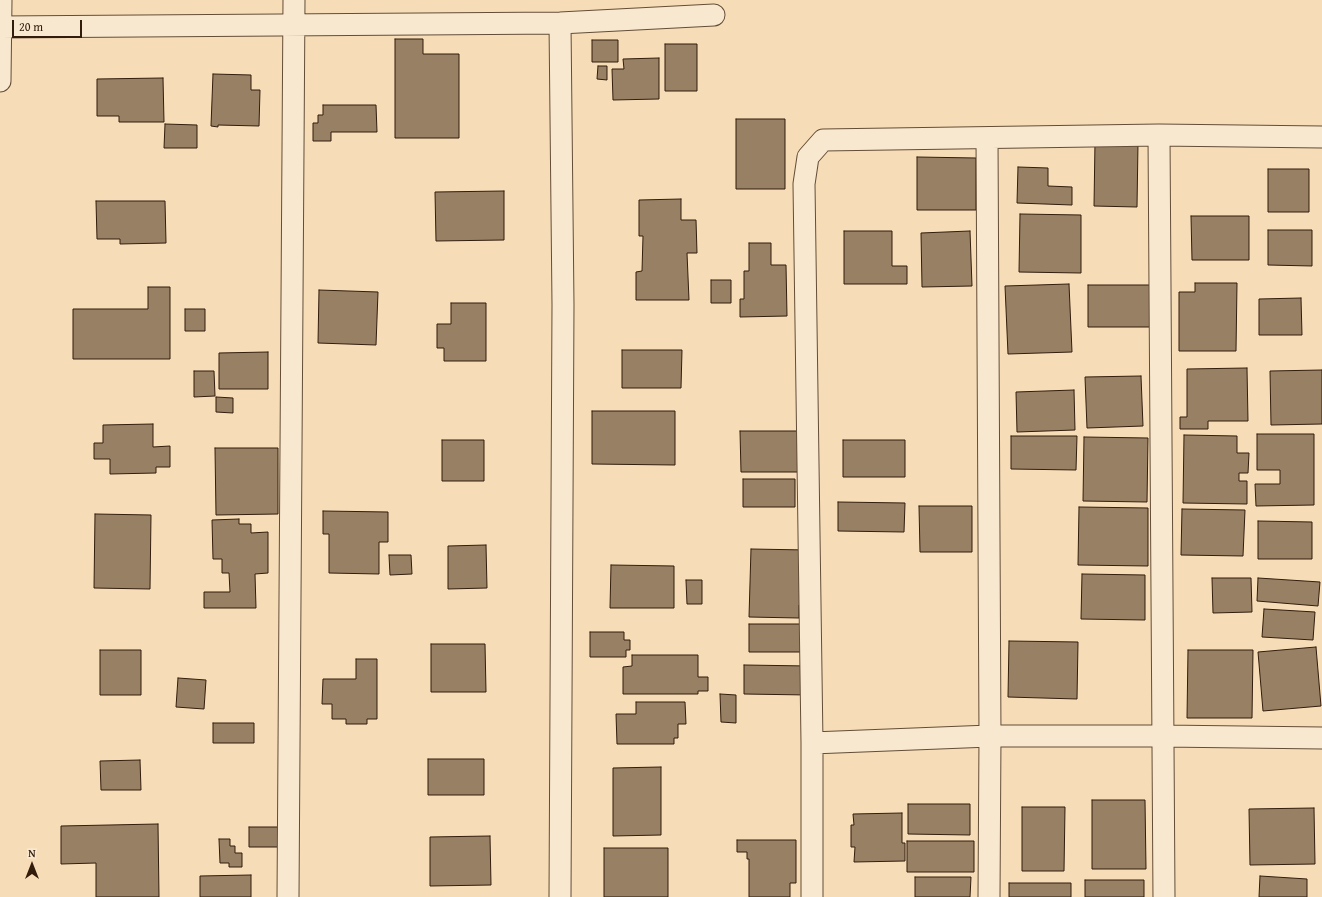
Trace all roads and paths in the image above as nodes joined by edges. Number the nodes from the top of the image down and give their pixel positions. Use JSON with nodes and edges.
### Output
{"nodes":[{"id":1,"x":1,"y":0,"type":"edge"},
{"id":2,"x":294,"y":0,"type":"edge"},
{"id":3,"x":714,"y":15,"type":"dead end"},
{"id":4,"x":560,"y":23,"type":"junction"},
{"id":5,"x":294,"y":25,"type":"junction"},
{"id":6,"x":0,"y":27,"type":"edge"},
{"id":7,"x":0,"y":81,"type":"edge"},
{"id":8,"x":1159,"y":135,"type":"junction"},
{"id":9,"x":987,"y":138,"type":"junction"},
{"id":10,"x":1322,"y":138,"type":"edge"},
{"id":11,"x":990,"y":736,"type":"junction"},
{"id":12,"x":1164,"y":736,"type":"junction"},
{"id":13,"x":1322,"y":738,"type":"edge"},
{"id":14,"x":812,"y":743,"type":"junction"},
{"id":15,"x":288,"y":897,"type":"edge"},
{"id":16,"x":560,"y":897,"type":"edge"},
{"id":17,"x":812,"y":897,"type":"edge"},
{"id":18,"x":989,"y":897,"type":"edge"},
{"id":19,"x":1164,"y":897,"type":"edge"}],
"edges":[{"from":1,"to":6,"type":"street"},
{"from":2,"to":5,"type":"street"},
{"from":3,"to":4,"type":"street"},
{"from":4,"to":5,"type":"street"},
{"from":4,"to":16,"type":"street"},
{"from":5,"to":6,"type":"street"},
{"from":5,"to":15,"type":"street"},
{"from":6,"to":7,"type":"street"},
{"from":8,"to":9,"type":"street"},
{"from":8,"to":10,"type":"street"},
{"from":8,"to":12,"type":"street"},
{"from":9,"to":11,"type":"street"},
{"from":9,"to":14,"type":"street"},
{"from":11,"to":12,"type":"street"},
{"from":11,"to":14,"type":"street"},
{"from":11,"to":18,"type":"street"},
{"from":12,"to":13,"type":"street"},
{"from":12,"to":19,"type":"street"},
{"from":14,"to":17,"type":"street"}]}
